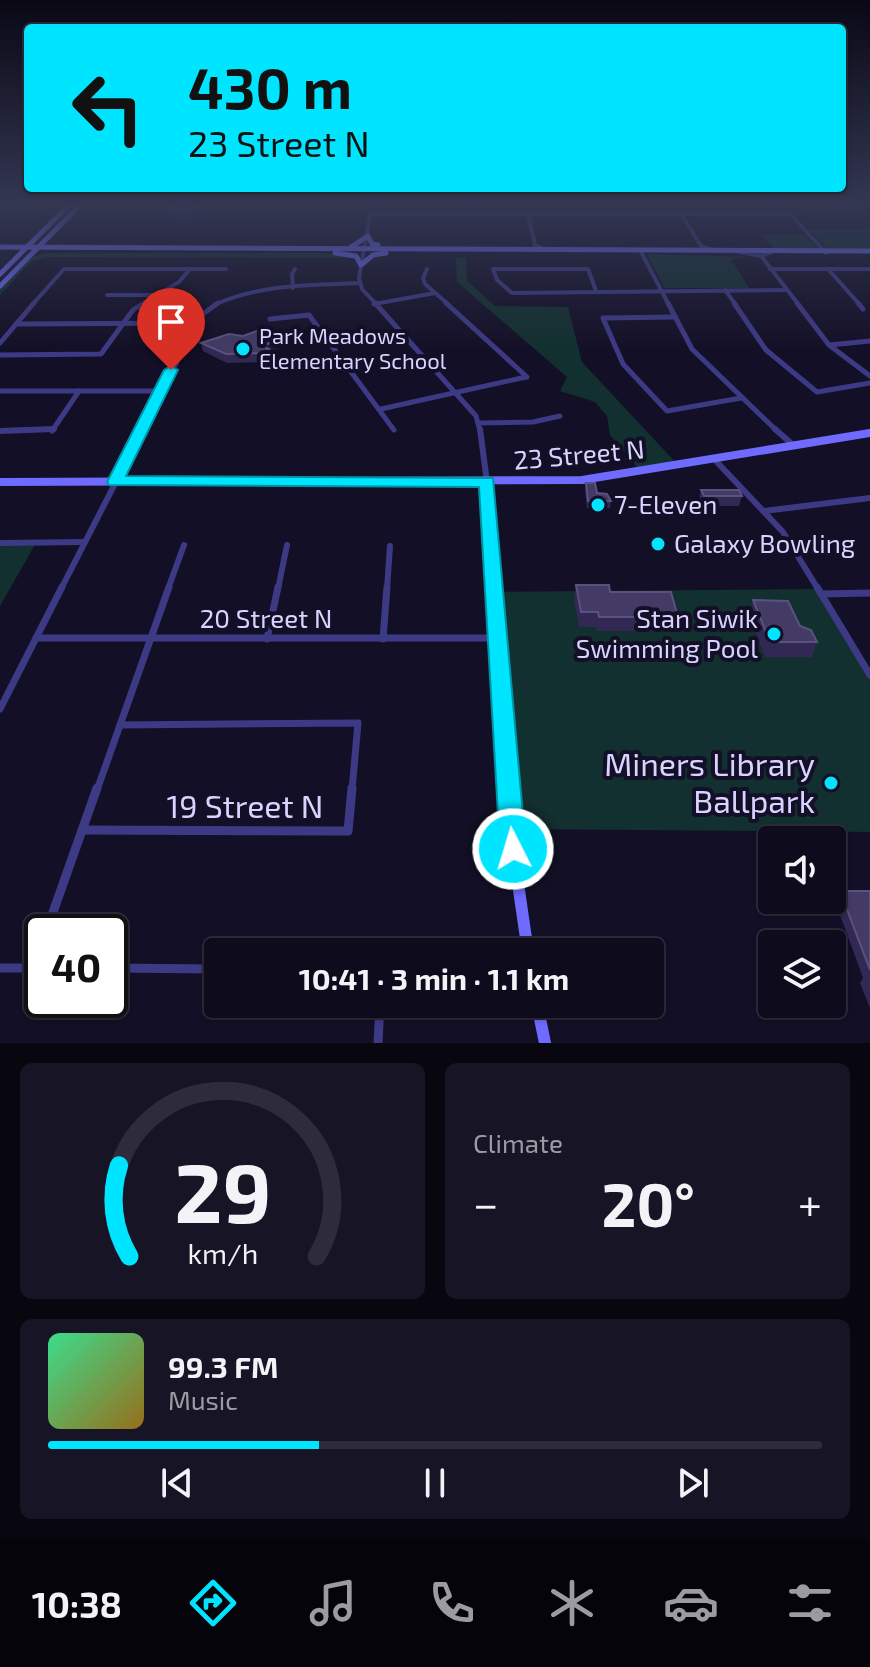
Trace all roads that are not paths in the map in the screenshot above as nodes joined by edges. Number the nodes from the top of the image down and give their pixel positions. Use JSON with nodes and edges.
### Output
{"nodes":[{"id":1,"x":13,"y":254,"type":"edge"},
{"id":2,"x":23,"y":254,"type":"edge"},
{"id":3,"x":26,"y":254,"type":"edge"},
{"id":4,"x":27,"y":254,"type":"edge"},
{"id":5,"x":47,"y":254,"type":"edge"},
{"id":6,"x":342,"y":254,"type":"edge"},
{"id":7,"x":363,"y":254,"type":"edge"},
{"id":8,"x":384,"y":254,"type":"edge"},
{"id":9,"x":642,"y":254,"type":"edge"},
{"id":10,"x":748,"y":254,"type":"edge"},
{"id":11,"x":767,"y":254,"type":"edge"},
{"id":12,"x":761,"y":256,"type":"junction"},
{"id":13,"x":13,"y":260,"type":"junction"},
{"id":14,"x":361,"y":265,"type":"junction"},
{"id":15,"x":20,"y":266,"type":"junction"},
{"id":16,"x":190,"y":269,"type":"junction"},
{"id":17,"x":226,"y":269,"type":"dead end"},
{"id":18,"x":295,"y":269,"type":"dead end"},
{"id":19,"x":427,"y":269,"type":"dead end"},
{"id":20,"x":770,"y":269,"type":"junction"},
{"id":21,"x":828,"y":269,"type":"junction"},
{"id":22,"x":870,"y":269,"type":"edge"},
{"id":23,"x":0,"y":274,"type":"edge"},
{"id":24,"x":360,"y":283,"type":"junction"},
{"id":25,"x":0,"y":286,"type":"edge"},
{"id":26,"x":293,"y":288,"type":"junction"},
{"id":27,"x":660,"y":290,"type":"junction"},
{"id":28,"x":725,"y":290,"type":"junction"},
{"id":29,"x":786,"y":290,"type":"junction"},
{"id":30,"x":596,"y":291,"type":"junction"},
{"id":31,"x":435,"y":293,"type":"junction"},
{"id":32,"x":107,"y":295,"type":"dead end"},
{"id":33,"x":156,"y":295,"type":"junction"},
{"id":34,"x":374,"y":304,"type":"junction"},
{"id":35,"x":863,"y":309,"type":"dead end"},
{"id":36,"x":673,"y":317,"type":"junction"},
{"id":37,"x":270,"y":319,"type":"dead end"},
{"id":38,"x":123,"y":323,"type":"junction"},
{"id":39,"x":195,"y":323,"type":"junction"},
{"id":40,"x":16,"y":324,"type":"junction"},
{"id":41,"x":400,"y":332,"type":"junction"},
{"id":42,"x":870,"y":341,"type":"edge"},
{"id":43,"x":0,"y":343,"type":"edge"},
{"id":44,"x":332,"y":344,"type":"junction"},
{"id":45,"x":829,"y":345,"type":"junction"},
{"id":46,"x":0,"y":355,"type":"edge"},
{"id":47,"x":870,"y":376,"type":"edge"},
{"id":48,"x":870,"y":383,"type":"edge"},
{"id":49,"x":0,"y":391,"type":"edge"},
{"id":50,"x":79,"y":391,"type":"junction"},
{"id":51,"x":160,"y":391,"type":"junction"},
{"id":52,"x":456,"y":392,"type":"junction"},
{"id":53,"x":741,"y":398,"type":"junction"},
{"id":54,"x":381,"y":409,"type":"junction"},
{"id":55,"x":560,"y":416,"type":"dead end"},
{"id":56,"x":479,"y":423,"type":"junction"},
{"id":57,"x":394,"y":430,"type":"dead end"},
{"id":58,"x":0,"y":431,"type":"edge"},
{"id":59,"x":870,"y":433,"type":"edge"},
{"id":60,"x":793,"y":445,"type":"junction"},
{"id":61,"x":714,"y":459,"type":"junction"},
{"id":62,"x":0,"y":482,"type":"edge"},
{"id":63,"x":115,"y":482,"type":"junction"},
{"id":64,"x":487,"y":482,"type":"junction"},
{"id":65,"x":870,"y":498,"type":"edge"},
{"id":66,"x":764,"y":511,"type":"junction"},
{"id":67,"x":85,"y":542,"type":"junction"},
{"id":68,"x":0,"y":543,"type":"edge"},
{"id":69,"x":184,"y":545,"type":"dead end"},
{"id":70,"x":287,"y":545,"type":"dead end"},
{"id":71,"x":390,"y":546,"type":"dead end"},
{"id":72,"x":870,"y":593,"type":"edge"},
{"id":73,"x":821,"y":594,"type":"junction"},
{"id":74,"x":36,"y":638,"type":"junction"},
{"id":75,"x":152,"y":638,"type":"junction"},
{"id":76,"x":496,"y":638,"type":"junction"},
{"id":77,"x":267,"y":639,"type":"junction"},
{"id":78,"x":383,"y":639,"type":"junction"},
{"id":79,"x":869,"y":671,"type":"edge"},
{"id":80,"x":0,"y":709,"type":"edge"},
{"id":81,"x":120,"y":725,"type":"junction"},
{"id":82,"x":82,"y":830,"type":"junction"},
{"id":83,"x":52,"y":914,"type":"edge"},
{"id":84,"x":526,"y":938,"type":"edge"},
{"id":85,"x":0,"y":968,"type":"edge"},
{"id":86,"x":24,"y":968,"type":"edge"},
{"id":87,"x":128,"y":968,"type":"edge"},
{"id":88,"x":204,"y":969,"type":"edge"},
{"id":89,"x":379,"y":1018,"type":"edge"},
{"id":90,"x":540,"y":1018,"type":"edge"},
{"id":91,"x":378,"y":1043,"type":"edge"},
{"id":92,"x":545,"y":1043,"type":"edge"}],
"edges":[{"from":1,"to":13,"type":"main road"},
{"from":2,"to":13,"type":"main road"},
{"from":3,"to":25,"type":"main road"},
{"from":4,"to":15,"type":"main road"},
{"from":5,"to":15,"type":"main road"},
{"from":6,"to":14,"type":"main road"},
{"from":7,"to":14,"type":"street"},
{"from":8,"to":14,"type":"main road"},
{"from":9,"to":27,"type":"street"},
{"from":10,"to":12,"type":"street"},
{"from":11,"to":12,"type":"street"},
{"from":12,"to":20,"type":"street"},
{"from":13,"to":23,"type":"main road"},
{"from":14,"to":24,"type":"street"},
{"from":15,"to":25,"type":"main road"},
{"from":16,"to":17,"type":"street"},
{"from":16,"to":33,"type":"street"},
{"from":16,"to":40,"type":"street"},
{"from":18,"to":26,"type":"street"},
{"from":19,"to":31,"type":"street"},
{"from":20,"to":21,"type":"street"},
{"from":20,"to":29,"type":"street"},
{"from":21,"to":22,"type":"street"},
{"from":21,"to":35,"type":"street"},
{"from":24,"to":26,"type":"street"},
{"from":24,"to":34,"type":"street"},
{"from":26,"to":39,"type":"street"},
{"from":27,"to":28,"type":"street"},
{"from":27,"to":30,"type":"street"},
{"from":27,"to":36,"type":"street"},
{"from":28,"to":29,"type":"street"},
{"from":28,"to":48,"type":"street"},
{"from":29,"to":45,"type":"street"},
{"from":30,"to":30,"type":"street"},
{"from":31,"to":34,"type":"street"},
{"from":31,"to":52,"type":"street"},
{"from":32,"to":33,"type":"street"},
{"from":33,"to":38,"type":"street"},
{"from":34,"to":41,"type":"street"},
{"from":36,"to":53,"type":"street"},
{"from":36,"to":53,"type":"street"},
{"from":37,"to":44,"type":"street"},
{"from":38,"to":39,"type":"street"},
{"from":38,"to":40,"type":"street"},
{"from":38,"to":46,"type":"street"},
{"from":39,"to":51,"type":"street"},
{"from":40,"to":43,"type":"street"},
{"from":41,"to":44,"type":"street"},
{"from":41,"to":52,"type":"street"},
{"from":42,"to":45,"type":"street"},
{"from":44,"to":54,"type":"street"},
{"from":45,"to":47,"type":"street"},
{"from":49,"to":50,"type":"street"},
{"from":50,"to":51,"type":"street"},
{"from":50,"to":58,"type":"street"},
{"from":51,"to":63,"type":"street"},
{"from":52,"to":54,"type":"street"},
{"from":52,"to":56,"type":"street"},
{"from":53,"to":60,"type":"street"},
{"from":54,"to":57,"type":"street"},
{"from":55,"to":56,"type":"street"},
{"from":56,"to":64,"type":"street"},
{"from":59,"to":60,"type":"main road","name":"23 Street N"},
{"from":60,"to":61,"type":"main road","name":"23 Street N"},
{"from":61,"to":64,"type":"main road","name":"23 Street N"},
{"from":61,"to":66,"type":"street"},
{"from":62,"to":63,"type":"main road","name":"23 Street N"},
{"from":63,"to":64,"type":"main road","name":"23 Street N"},
{"from":63,"to":67,"type":"street"},
{"from":64,"to":76,"type":"main road"},
{"from":65,"to":66,"type":"street"},
{"from":66,"to":73,"type":"street"},
{"from":67,"to":68,"type":"street"},
{"from":67,"to":74,"type":"street"},
{"from":69,"to":75,"type":"street"},
{"from":70,"to":77,"type":"street"},
{"from":71,"to":78,"type":"street"},
{"from":72,"to":73,"type":"street"},
{"from":73,"to":79,"type":"street"},
{"from":74,"to":75,"type":"street","name":"20 Street N"},
{"from":74,"to":80,"type":"street"},
{"from":75,"to":77,"type":"street","name":"20 Street N"},
{"from":75,"to":81,"type":"street"},
{"from":76,"to":78,"type":"street","name":"20 Street N"},
{"from":76,"to":84,"type":"main road"},
{"from":77,"to":78,"type":"street","name":"20 Street N"},
{"from":81,"to":82,"type":"street"},
{"from":81,"to":82,"type":"street","name":"19 Street N"},
{"from":82,"to":83,"type":"street"},
{"from":85,"to":86,"type":"street"},
{"from":87,"to":88,"type":"street"},
{"from":89,"to":91,"type":"street"},
{"from":90,"to":92,"type":"main road"}]}
